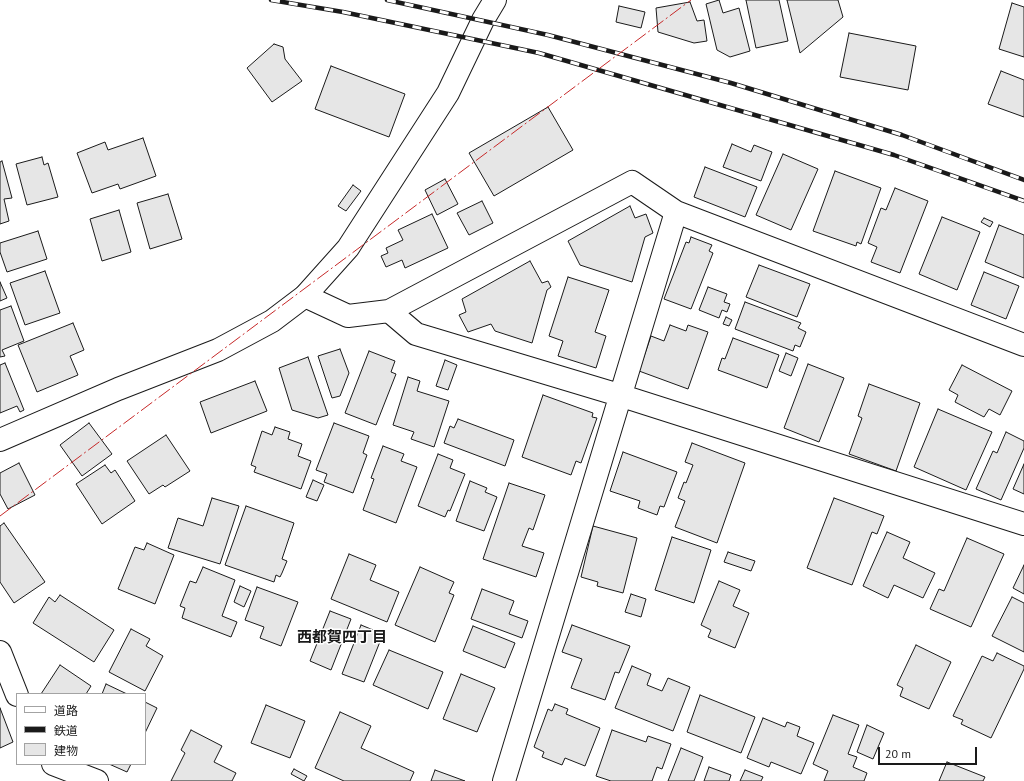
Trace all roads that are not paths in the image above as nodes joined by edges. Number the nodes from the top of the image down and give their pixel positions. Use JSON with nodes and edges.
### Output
{"nodes":[{"id":1,"x":495,"y":0,"type":"edge"},
{"id":2,"x":676,"y":212,"type":"junction"},
{"id":3,"x":305,"y":296,"type":"junction"},
{"id":4,"x":389,"y":311,"type":"junction"},
{"id":5,"x":1024,"y":345,"type":"edge"},
{"id":6,"x":619,"y":395,"type":"junction"},
{"id":7,"x":0,"y":440,"type":"edge"},
{"id":8,"x":1024,"y":524,"type":"edge"},
{"id":9,"x":0,"y":652,"type":"edge"},
{"id":10,"x":16,"y":693,"type":"edge"},
{"id":11,"x":44,"y":765,"type":"edge"},
{"id":12,"x":56,"y":765,"type":"edge"},
{"id":13,"x":51,"y":781,"type":"edge"},
{"id":14,"x":98,"y":781,"type":"edge"},
{"id":15,"x":504,"y":781,"type":"edge"}],
"edges":[{"from":1,"to":3,"type":"street"},
{"from":2,"to":4,"type":"street"},
{"from":2,"to":5,"type":"street"},
{"from":2,"to":6,"type":"street"},
{"from":3,"to":4,"type":"street"},
{"from":3,"to":7,"type":"street"},
{"from":4,"to":6,"type":"street"},
{"from":6,"to":8,"type":"street"},
{"from":6,"to":15,"type":"street"},
{"from":9,"to":10,"type":"street"},
{"from":11,"to":13,"type":"street"},
{"from":12,"to":14,"type":"street"}]}
